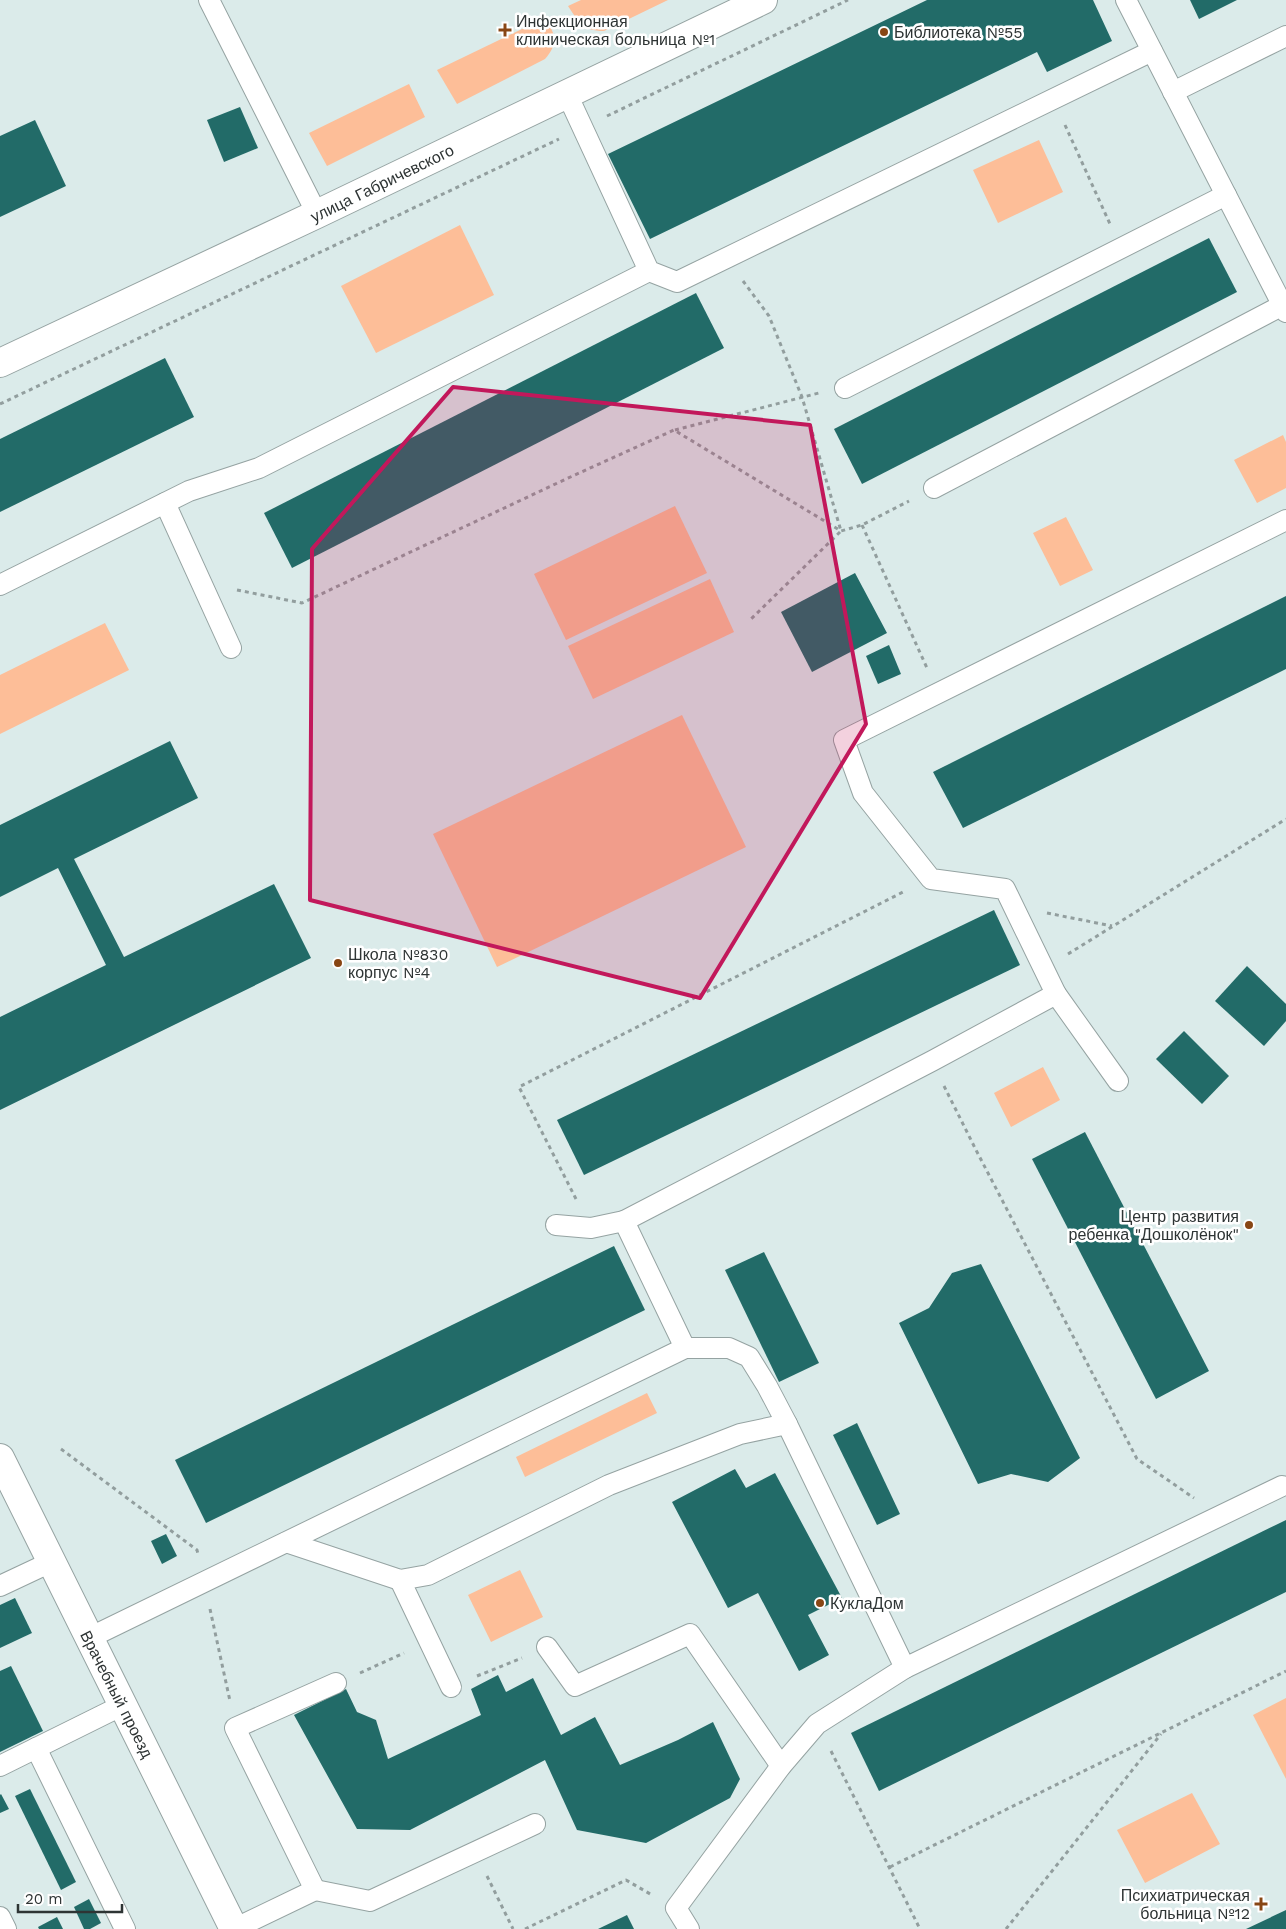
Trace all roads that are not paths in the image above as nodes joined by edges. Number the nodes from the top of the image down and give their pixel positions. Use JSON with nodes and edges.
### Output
{"nodes":[{"id":1,"x":208,"y":0,"type":"edge"},
{"id":2,"x":763,"y":0,"type":"edge"},
{"id":3,"x":1126,"y":0,"type":"edge"},
{"id":4,"x":1286,"y":36,"type":"edge"},
{"id":5,"x":1152,"y":51,"type":"junction"},
{"id":6,"x":1173,"y":92,"type":"junction"},
{"id":7,"x":567,"y":94,"type":"junction"},
{"id":8,"x":1226,"y":194,"type":"junction"},
{"id":9,"x":318,"y":214,"type":"junction"},
{"id":10,"x":649,"y":272,"type":"junction"},
{"id":11,"x":1284,"y":308,"type":"edge"},
{"id":12,"x":0,"y":363,"type":"edge"},
{"id":13,"x":844,"y":388,"type":"road end"},
{"id":14,"x":934,"y":488,"type":"road end"},
{"id":15,"x":165,"y":503,"type":"junction"},
{"id":16,"x":1286,"y":520,"type":"edge"},
{"id":17,"x":0,"y":585,"type":"edge"},
{"id":18,"x":231,"y":648,"type":"dead end"},
{"id":19,"x":1056,"y":994,"type":"junction"},
{"id":20,"x":1118,"y":1081,"type":"dead end"},
{"id":21,"x":624,"y":1221,"type":"junction"},
{"id":22,"x":556,"y":1225,"type":"dead end"},
{"id":23,"x":685,"y":1348,"type":"junction"},
{"id":24,"x":787,"y":1424,"type":"junction"},
{"id":25,"x":0,"y":1458,"type":"edge"},
{"id":26,"x":1282,"y":1486,"type":"dead end"},
{"id":27,"x":286,"y":1542,"type":"junction"},
{"id":28,"x":51,"y":1562,"type":"junction"},
{"id":29,"x":400,"y":1580,"type":"junction"},
{"id":30,"x":0,"y":1586,"type":"edge"},
{"id":31,"x":89,"y":1638,"type":"junction"},
{"id":32,"x":548,"y":1647,"type":"road end"},
{"id":33,"x":905,"y":1668,"type":"junction"},
{"id":34,"x":336,"y":1683,"type":"road end"},
{"id":35,"x":451,"y":1687,"type":"road end"},
{"id":36,"x":123,"y":1706,"type":"junction"},
{"id":37,"x":36,"y":1748,"type":"junction"},
{"id":38,"x":0,"y":1766,"type":"edge"},
{"id":39,"x":781,"y":1766,"type":"junction"},
{"id":40,"x":535,"y":1824,"type":"dead end"},
{"id":41,"x":315,"y":1890,"type":"junction"},
{"id":42,"x":0,"y":1917,"type":"edge"},
{"id":43,"x":6,"y":1929,"type":"edge"},
{"id":44,"x":125,"y":1929,"type":"edge"},
{"id":45,"x":234,"y":1929,"type":"edge"},
{"id":46,"x":689,"y":1929,"type":"edge"}],
"edges":[{"from":1,"to":9,"type":"lane"},
{"from":2,"to":7,"type":"street","name":"улица Габричевского"},
{"from":3,"to":5,"type":"lane"},
{"from":4,"to":6,"type":"lane"},
{"from":5,"to":6,"type":"lane"},
{"from":5,"to":10,"type":"lane"},
{"from":6,"to":8,"type":"lane"},
{"from":7,"to":9,"type":"street","name":"улица Габричевского"},
{"from":7,"to":10,"type":"lane"},
{"from":8,"to":11,"type":"lane"},
{"from":8,"to":13,"type":"lane"},
{"from":9,"to":12,"type":"street","name":"улица Габричевского"},
{"from":10,"to":15,"type":"lane"},
{"from":11,"to":14,"type":"lane"},
{"from":15,"to":17,"type":"lane"},
{"from":15,"to":18,"type":"lane"},
{"from":16,"to":19,"type":"lane"},
{"from":19,"to":20,"type":"lane"},
{"from":19,"to":21,"type":"lane"},
{"from":21,"to":22,"type":"lane"},
{"from":21,"to":23,"type":"lane"},
{"from":23,"to":24,"type":"lane"},
{"from":23,"to":27,"type":"lane"},
{"from":24,"to":29,"type":"lane"},
{"from":24,"to":33,"type":"lane"},
{"from":25,"to":28,"type":"street","name":"Врачебный проезд"},
{"from":26,"to":33,"type":"lane"},
{"from":27,"to":29,"type":"lane"},
{"from":27,"to":31,"type":"lane"},
{"from":28,"to":30,"type":"lane"},
{"from":28,"to":31,"type":"street","name":"Врачебный проезд"},
{"from":29,"to":35,"type":"lane"},
{"from":31,"to":36,"type":"street","name":"Врачебный проезд"},
{"from":32,"to":39,"type":"lane"},
{"from":33,"to":39,"type":"lane"},
{"from":34,"to":41,"type":"lane"},
{"from":36,"to":37,"type":"lane"},
{"from":36,"to":45,"type":"street","name":"Врачебный проезд"},
{"from":37,"to":38,"type":"lane"},
{"from":37,"to":44,"type":"lane"},
{"from":39,"to":46,"type":"lane"},
{"from":40,"to":41,"type":"lane"},
{"from":41,"to":45,"type":"lane"},
{"from":42,"to":43,"type":"lane"}]}
